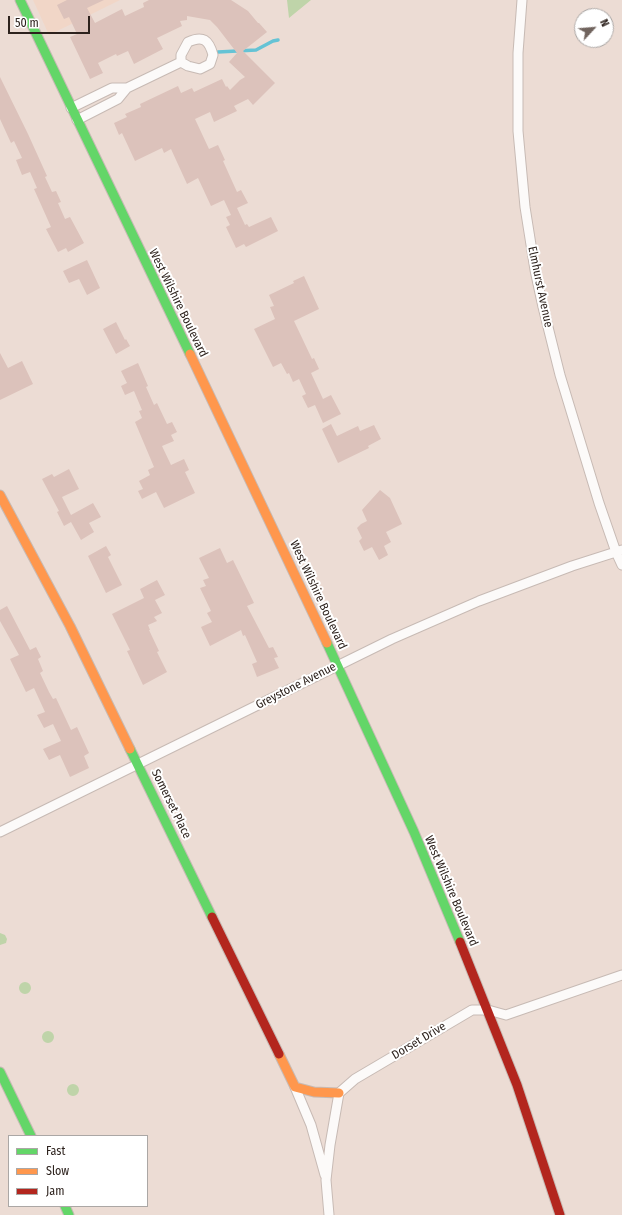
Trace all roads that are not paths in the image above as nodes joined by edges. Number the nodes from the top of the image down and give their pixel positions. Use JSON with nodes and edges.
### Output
{"nodes":[{"id":1,"x":20,"y":0,"type":"edge"},
{"id":2,"x":522,"y":0,"type":"edge"},
{"id":3,"x":181,"y":62,"type":"dead end"},
{"id":4,"x":127,"y":88,"type":"junction"},
{"id":5,"x":71,"y":108,"type":"junction"},
{"id":6,"x":77,"y":120,"type":"junction"},
{"id":7,"x":0,"y":495,"type":"edge"},
{"id":8,"x":619,"y":551,"type":"edge"},
{"id":9,"x":622,"y":564,"type":"edge"},
{"id":10,"x":338,"y":665,"type":"junction"},
{"id":11,"x":138,"y":765,"type":"junction"},
{"id":12,"x":0,"y":832,"type":"edge"},
{"id":13,"x":622,"y":974,"type":"edge"},
{"id":14,"x":488,"y":1010,"type":"junction"},
{"id":15,"x":0,"y":1072,"type":"edge"},
{"id":16,"x":295,"y":1087,"type":"junction"},
{"id":17,"x":339,"y":1093,"type":"junction"},
{"id":18,"x":31,"y":1135,"type":"edge"},
{"id":19,"x":326,"y":1180,"type":"junction"},
{"id":20,"x":329,"y":1215,"type":"edge"},
{"id":21,"x":560,"y":1215,"type":"edge"}],
"edges":[{"from":1,"to":5,"type":"street","name":"West Wilshire Boulevard"},
{"from":2,"to":8,"type":"street","name":"Elmhurst Avenue"},
{"from":3,"to":4,"type":"street"},
{"from":4,"to":5,"type":"street"},
{"from":4,"to":6,"type":"street"},
{"from":5,"to":6,"type":"street","name":"West Wilshire Boulevard"},
{"from":6,"to":10,"type":"street","name":"West Wilshire Boulevard"},
{"from":7,"to":11,"type":"street","name":"Somerset Place"},
{"from":8,"to":9,"type":"street","name":"Elmhurst Avenue"},
{"from":8,"to":10,"type":"street","name":"Greystone Avenue"},
{"from":10,"to":11,"type":"street","name":"Greystone Avenue"},
{"from":10,"to":14,"type":"street","name":"West Wilshire Boulevard"},
{"from":11,"to":12,"type":"street","name":"Greystone Avenue"},
{"from":11,"to":16,"type":"street","name":"Somerset Place"},
{"from":13,"to":14,"type":"street","name":"Dorset Drive"},
{"from":14,"to":17,"type":"street","name":"Dorset Drive"},
{"from":14,"to":21,"type":"street","name":"West Wilshire Boulevard"},
{"from":15,"to":18,"type":"street"},
{"from":16,"to":17,"type":"street"},
{"from":16,"to":19,"type":"street"},
{"from":17,"to":19,"type":"street"},
{"from":19,"to":20,"type":"street"}]}
